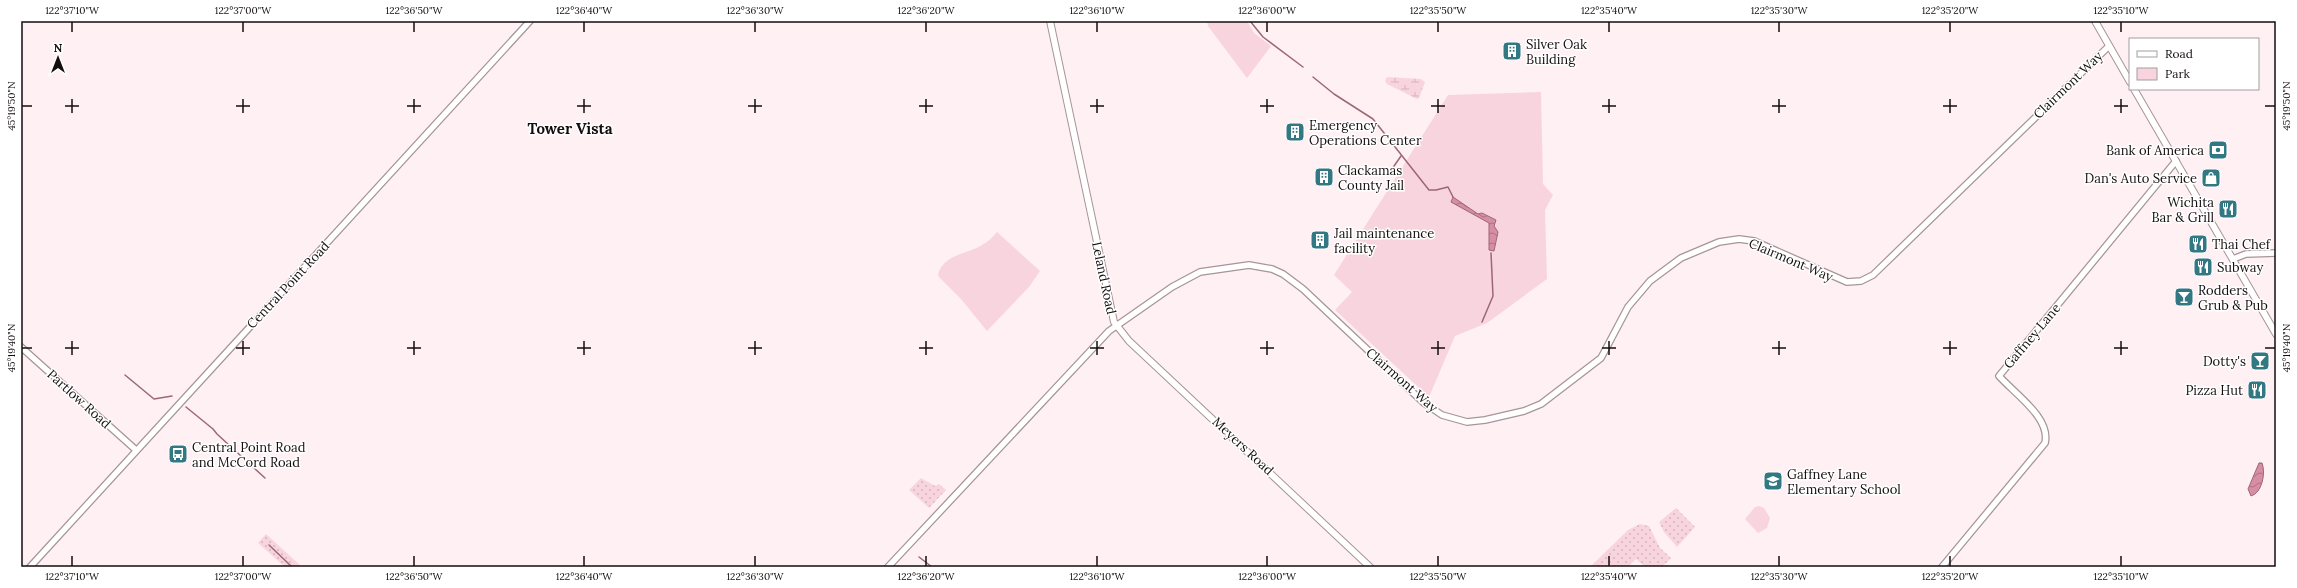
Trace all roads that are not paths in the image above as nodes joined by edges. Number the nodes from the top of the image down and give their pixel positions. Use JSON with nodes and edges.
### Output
{"nodes":[{"id":1,"x":530,"y":21,"type":"edge"},
{"id":2,"x":1050,"y":21,"type":"edge"},
{"id":3,"x":2095,"y":21,"type":"edge"},
{"id":4,"x":2109,"y":46,"type":"junction"},
{"id":5,"x":2129,"y":80,"type":"edge"},
{"id":6,"x":2135,"y":90,"type":"edge"},
{"id":7,"x":2176,"y":161,"type":"junction"},
{"id":8,"x":2276,"y":253,"type":"edge"},
{"id":9,"x":2232,"y":259,"type":"junction"},
{"id":10,"x":1116,"y":326,"type":"junction"},
{"id":11,"x":2276,"y":334,"type":"edge"},
{"id":12,"x":21,"y":347,"type":"edge"},
{"id":13,"x":136,"y":450,"type":"junction"},
{"id":14,"x":30,"y":567,"type":"edge"},
{"id":15,"x":888,"y":567,"type":"edge"},
{"id":16,"x":1370,"y":567,"type":"edge"},
{"id":17,"x":1942,"y":567,"type":"edge"}],
"edges":[{"from":1,"to":13,"type":"street","name":"Central Point Road"},
{"from":2,"to":10,"type":"main road","name":"Leland Road"},
{"from":3,"to":4,"type":"main road"},
{"from":4,"to":5,"type":"main road"},
{"from":4,"to":10,"type":"street","name":"Clairmont Way"},
{"from":6,"to":7,"type":"main road"},
{"from":7,"to":9,"type":"main road"},
{"from":7,"to":17,"type":"street","name":"Gaffney Lane"},
{"from":8,"to":9,"type":"street"},
{"from":9,"to":11,"type":"main road"},
{"from":10,"to":15,"type":"street","name":"Leland Road"},
{"from":10,"to":16,"type":"main road","name":"Meyers Road"},
{"from":12,"to":13,"type":"street","name":"Partlow Road"},
{"from":13,"to":14,"type":"street","name":"Central Point Road"}]}
